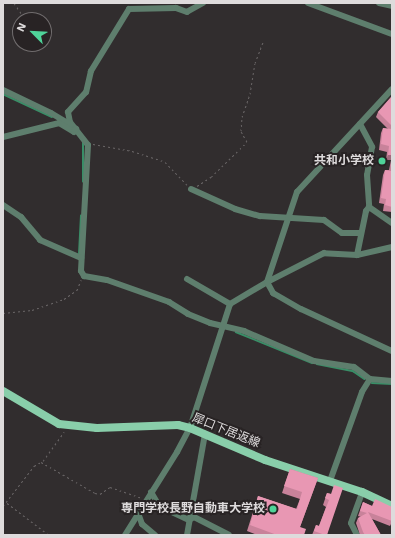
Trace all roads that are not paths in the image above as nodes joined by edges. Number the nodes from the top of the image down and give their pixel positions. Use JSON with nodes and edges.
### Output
{"nodes":[{"id":1,"x":203,"y":3,"type":"edge"},
{"id":2,"x":308,"y":3,"type":"edge"},
{"id":3,"x":379,"y":3,"type":"edge"},
{"id":4,"x":392,"y":6,"type":"edge"},
{"id":5,"x":392,"y":34,"type":"edge"},
{"id":6,"x":392,"y":89,"type":"edge"},
{"id":7,"x":3,"y":90,"type":"edge"},
{"id":8,"x":360,"y":124,"type":"junction"},
{"id":9,"x":76,"y":129,"type":"junction"},
{"id":10,"x":3,"y":137,"type":"edge"},
{"id":11,"x":191,"y":189,"type":"road end"},
{"id":12,"x":3,"y":205,"type":"edge"},
{"id":13,"x":369,"y":207,"type":"junction"},
{"id":14,"x":288,"y":218,"type":"junction"},
{"id":15,"x":392,"y":223,"type":"edge"},
{"id":16,"x":361,"y":233,"type":"junction"},
{"id":17,"x":392,"y":247,"type":"edge"},
{"id":18,"x":357,"y":255,"type":"junction"},
{"id":19,"x":79,"y":258,"type":"junction"},
{"id":20,"x":187,"y":279,"type":"dead end"},
{"id":21,"x":267,"y":282,"type":"junction"},
{"id":22,"x":230,"y":304,"type":"junction"},
{"id":23,"x":221,"y":326,"type":"junction"},
{"id":24,"x":392,"y":351,"type":"edge"},
{"id":25,"x":370,"y":379,"type":"junction"},
{"id":26,"x":392,"y":381,"type":"edge"},
{"id":27,"x":3,"y":391,"type":"edge"},
{"id":28,"x":190,"y":428,"type":"junction"},
{"id":29,"x":205,"y":434,"type":"junction"},
{"id":30,"x":330,"y":481,"type":"junction"},
{"id":31,"x":151,"y":492,"type":"junction"},
{"id":32,"x":362,"y":492,"type":"junction"},
{"id":33,"x":392,"y":506,"type":"edge"},
{"id":34,"x":138,"y":513,"type":"junction"},
{"id":35,"x":189,"y":520,"type":"junction"},
{"id":36,"x":125,"y":535,"type":"edge"},
{"id":37,"x":155,"y":535,"type":"edge"},
{"id":38,"x":187,"y":535,"type":"edge"},
{"id":39,"x":229,"y":535,"type":"edge"},
{"id":40,"x":357,"y":535,"type":"edge"}],
"edges":[{"from":1,"to":9,"type":"street"},
{"from":2,"to":5,"type":"street"},
{"from":3,"to":4,"type":"street"},
{"from":6,"to":8,"type":"street"},
{"from":7,"to":9,"type":"street"},
{"from":8,"to":13,"type":"street"},
{"from":8,"to":14,"type":"street"},
{"from":9,"to":10,"type":"street"},
{"from":9,"to":19,"type":"street"},
{"from":11,"to":14,"type":"street"},
{"from":12,"to":19,"type":"street"},
{"from":13,"to":15,"type":"street"},
{"from":13,"to":16,"type":"street"},
{"from":14,"to":16,"type":"street"},
{"from":14,"to":21,"type":"street"},
{"from":16,"to":18,"type":"street"},
{"from":17,"to":18,"type":"street"},
{"from":18,"to":21,"type":"street"},
{"from":19,"to":23,"type":"street"},
{"from":20,"to":22,"type":"street"},
{"from":21,"to":22,"type":"street"},
{"from":21,"to":24,"type":"street"},
{"from":22,"to":23,"type":"street"},
{"from":23,"to":25,"type":"street"},
{"from":23,"to":28,"type":"street"},
{"from":25,"to":26,"type":"street"},
{"from":25,"to":30,"type":"street"},
{"from":27,"to":28,"type":"main road","name":"犀口下居返線"},
{"from":28,"to":29,"type":"main road","name":"犀口下居返線"},
{"from":28,"to":31,"type":"street"},
{"from":29,"to":30,"type":"main road","name":"犀口下居返線"},
{"from":29,"to":35,"type":"street"},
{"from":30,"to":32,"type":"main road","name":"犀口下居返線"},
{"from":31,"to":34,"type":"street"},
{"from":31,"to":35,"type":"street"},
{"from":32,"to":33,"type":"main road","name":"犀口下居返線"},
{"from":32,"to":40,"type":"street"},
{"from":34,"to":36,"type":"street"},
{"from":34,"to":37,"type":"street"},
{"from":35,"to":38,"type":"street"},
{"from":35,"to":39,"type":"street"}]}
